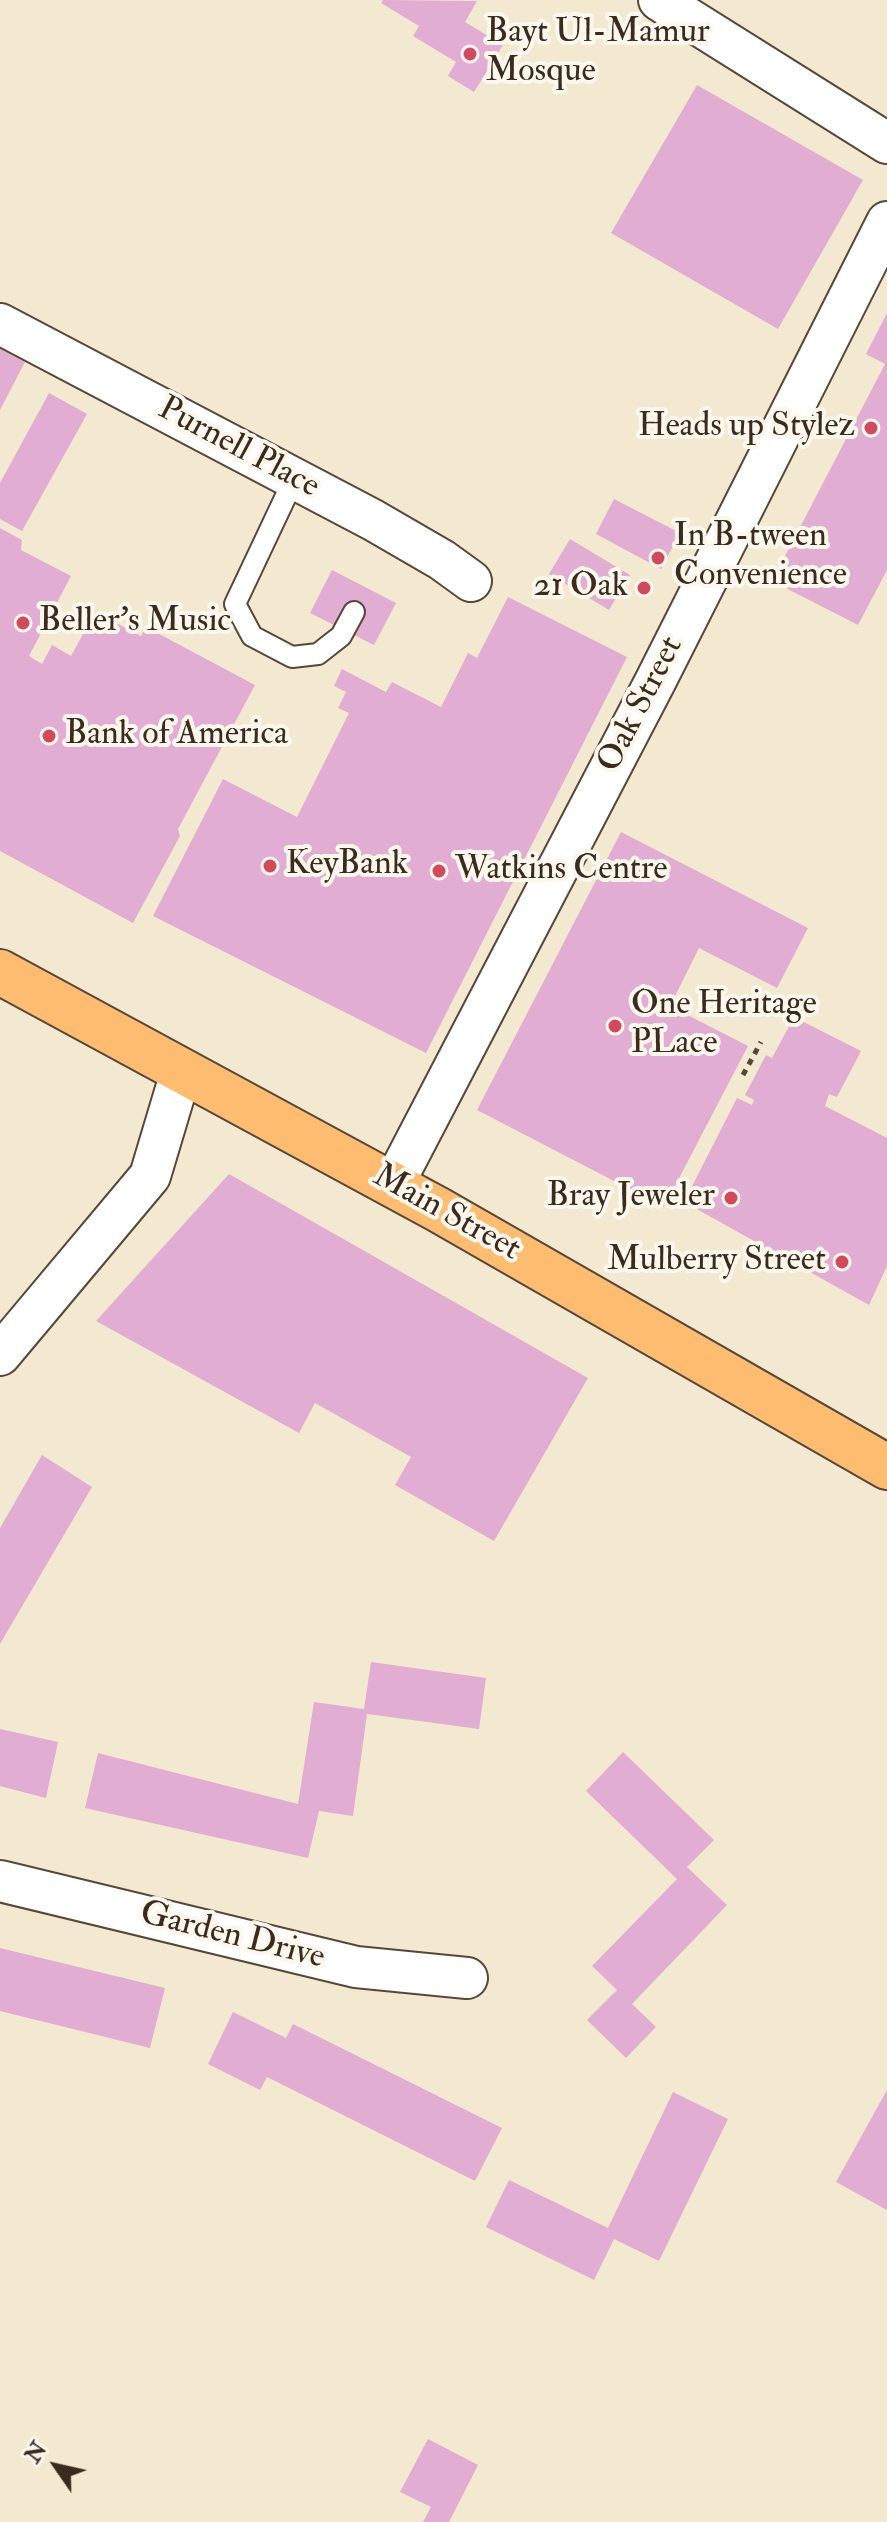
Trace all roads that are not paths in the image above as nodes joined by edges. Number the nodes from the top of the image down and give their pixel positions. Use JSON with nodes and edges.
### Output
{"nodes":[{"id":1,"x":659,"y":0,"type":"edge"},
{"id":2,"x":887,"y":143,"type":"edge"},
{"id":3,"x":887,"y":222,"type":"edge"},
{"id":4,"x":0,"y":324,"type":"edge"},
{"id":5,"x":294,"y":479,"type":"junction"},
{"id":6,"x":471,"y":581,"type":"dead end"},
{"id":7,"x":354,"y":612,"type":"dead end"},
{"id":8,"x":0,"y":972,"type":"edge"},
{"id":9,"x":182,"y":1069,"type":"junction"},
{"id":10,"x":393,"y":1185,"type":"junction"},
{"id":11,"x":0,"y":1355,"type":"edge"},
{"id":12,"x":887,"y":1467,"type":"edge"},
{"id":13,"x":0,"y":1881,"type":"edge"},
{"id":14,"x":467,"y":1978,"type":"dead end"}],
"edges":[{"from":1,"to":2,"type":"street"},
{"from":3,"to":10,"type":"street","name":"Oak Street"},
{"from":4,"to":5,"type":"street","name":"Purnell Place"},
{"from":5,"to":6,"type":"street","name":"Purnell Place"},
{"from":5,"to":7,"type":"lane"},
{"from":8,"to":9,"type":"main road","name":"Main Street"},
{"from":9,"to":10,"type":"main road","name":"Main Street"},
{"from":9,"to":11,"type":"street"},
{"from":10,"to":12,"type":"main road","name":"Main Street"},
{"from":13,"to":14,"type":"street","name":"Garden Drive"}]}
